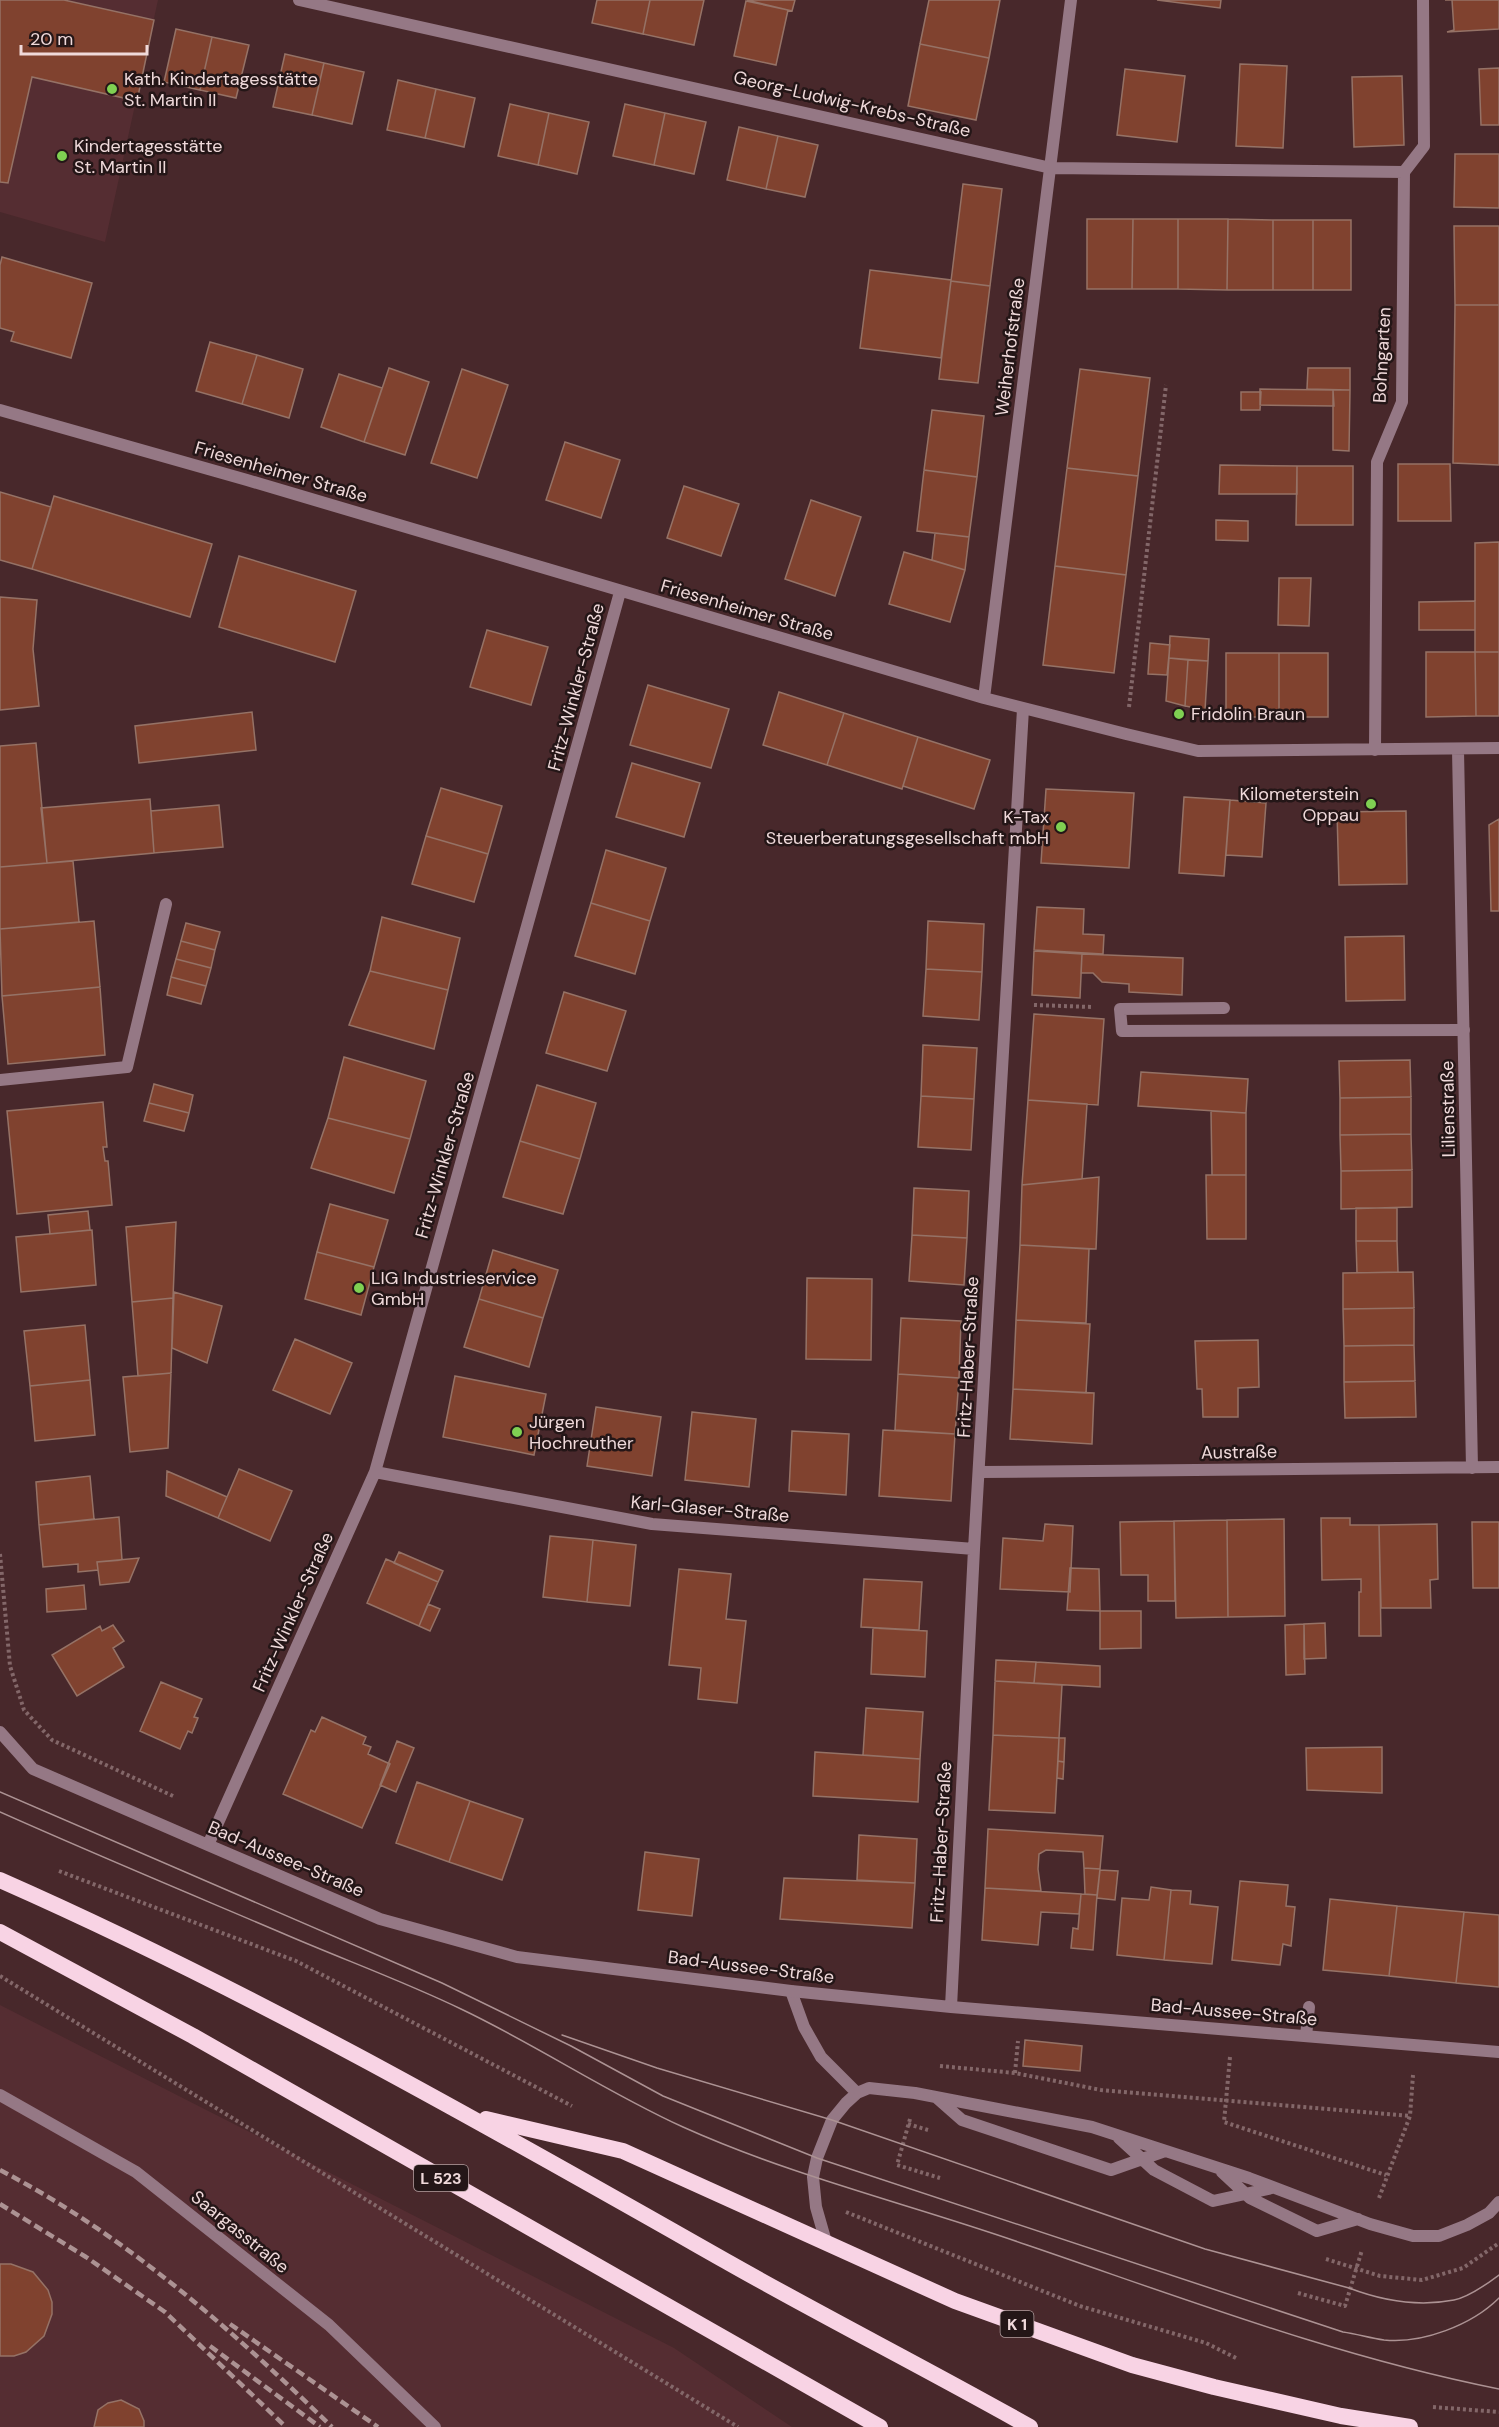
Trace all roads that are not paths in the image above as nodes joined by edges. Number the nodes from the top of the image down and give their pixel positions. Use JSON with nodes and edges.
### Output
{"nodes":[{"id":1,"x":299,"y":0,"type":"edge"},
{"id":2,"x":1071,"y":0,"type":"edge"},
{"id":3,"x":1423,"y":0,"type":"edge"},
{"id":4,"x":1051,"y":168,"type":"junction"},
{"id":5,"x":1404,"y":172,"type":"junction"},
{"id":6,"x":0,"y":410,"type":"edge"},
{"id":7,"x":620,"y":592,"type":"junction"},
{"id":8,"x":984,"y":698,"type":"junction"},
{"id":9,"x":1023,"y":709,"type":"junction"},
{"id":10,"x":1499,"y":748,"type":"edge"},
{"id":11,"x":1375,"y":750,"type":"junction"},
{"id":12,"x":1458,"y":750,"type":"junction"},
{"id":13,"x":166,"y":904,"type":"dead end"},
{"id":14,"x":1224,"y":1008,"type":"dead end"},
{"id":15,"x":1464,"y":1030,"type":"junction"},
{"id":16,"x":0,"y":1080,"type":"edge"},
{"id":17,"x":1499,"y":1467,"type":"edge"},
{"id":18,"x":1472,"y":1468,"type":"junction"},
{"id":19,"x":375,"y":1472,"type":"junction"},
{"id":20,"x":980,"y":1472,"type":"junction"},
{"id":21,"x":974,"y":1549,"type":"junction"},
{"id":22,"x":0,"y":1732,"type":"edge"},
{"id":23,"x":208,"y":1845,"type":"junction"},
{"id":24,"x":0,"y":1880,"type":"edge"},
{"id":25,"x":0,"y":1932,"type":"edge"},
{"id":26,"x":791,"y":1991,"type":"junction"},
{"id":27,"x":951,"y":2007,"type":"junction"},
{"id":28,"x":1309,"y":2007,"type":"dead end"},
{"id":29,"x":1306,"y":2036,"type":"junction"},
{"id":30,"x":1499,"y":2052,"type":"edge"},
{"id":31,"x":857,"y":2093,"type":"junction"},
{"id":32,"x":0,"y":2095,"type":"edge"},
{"id":33,"x":936,"y":2097,"type":"junction"},
{"id":34,"x":468,"y":2114,"type":"junction"},
{"id":35,"x":1116,"y":2135,"type":"junction"},
{"id":36,"x":1165,"y":2151,"type":"junction"},
{"id":37,"x":1143,"y":2159,"type":"junction"},
{"id":38,"x":1219,"y":2169,"type":"junction"},
{"id":39,"x":1273,"y":2187,"type":"junction"},
{"id":40,"x":1246,"y":2194,"type":"junction"},
{"id":41,"x":1499,"y":2202,"type":"edge"},
{"id":42,"x":1364,"y":2221,"type":"junction"},
{"id":43,"x":826,"y":2242,"type":"junction"},
{"id":44,"x":435,"y":2427,"type":"edge"},
{"id":45,"x":880,"y":2427,"type":"edge"},
{"id":46,"x":1030,"y":2427,"type":"edge"},
{"id":47,"x":1410,"y":2427,"type":"edge"}],
"edges":[{"from":1,"to":4,"type":"street","name":"Georg-Ludwig-Krebs-Straße"},
{"from":2,"to":4,"type":"street","name":"Weiherhofstraße"},
{"from":3,"to":5,"type":"street"},
{"from":4,"to":5,"type":"street","name":"Georg-Ludwig-Krebs-Straße"},
{"from":4,"to":8,"type":"street","name":"Weiherhofstraße"},
{"from":5,"to":11,"type":"street","name":"Bohngarten"},
{"from":6,"to":7,"type":"street","name":"Friesenheimer Straße"},
{"from":7,"to":8,"type":"street","name":"Friesenheimer Straße"},
{"from":7,"to":19,"type":"street","name":"Fritz-Winkler-Straße"},
{"from":8,"to":9,"type":"street","name":"Friesenheimer Straße"},
{"from":9,"to":11,"type":"street","name":"Friesenheimer Straße"},
{"from":9,"to":20,"type":"street","name":"Fritz-Haber-Straße"},
{"from":10,"to":12,"type":"street","name":"Friesenheimer Straße"},
{"from":11,"to":12,"type":"street","name":"Friesenheimer Straße"},
{"from":12,"to":15,"type":"street","name":"Lilienstraße"},
{"from":13,"to":16,"type":"street"},
{"from":14,"to":15,"type":"street"},
{"from":15,"to":18,"type":"street","name":"Lilienstraße"},
{"from":17,"to":18,"type":"street","name":"Austraße"},
{"from":18,"to":20,"type":"street","name":"Austraße"},
{"from":19,"to":21,"type":"street","name":"Karl-Glaser-Straße"},
{"from":19,"to":23,"type":"street","name":"Fritz-Winkler-Straße"},
{"from":20,"to":21,"type":"street","name":"Fritz-Haber-Straße"},
{"from":21,"to":27,"type":"street","name":"Fritz-Haber-Straße"},
{"from":22,"to":23,"type":"street","name":"Bad-Aussee-Straße"},
{"from":23,"to":26,"type":"street","name":"Bad-Aussee-Straße"},
{"from":24,"to":34,"type":"highway"},
{"from":25,"to":45,"type":"highway","number":"L 523"},
{"from":26,"to":27,"type":"street","name":"Bad-Aussee-Straße"},
{"from":26,"to":31,"type":"street"},
{"from":27,"to":29,"type":"street","name":"Bad-Aussee-Straße"},
{"from":28,"to":29,"type":"street"},
{"from":29,"to":30,"type":"street","name":"Bad-Aussee-Straße"},
{"from":31,"to":33,"type":"street"},
{"from":31,"to":43,"type":"street"},
{"from":32,"to":44,"type":"street","name":"Saargasstraße"},
{"from":33,"to":35,"type":"street"},
{"from":33,"to":37,"type":"street"},
{"from":34,"to":43,"type":"highway","number":"K 1"},
{"from":34,"to":46,"type":"highway"},
{"from":35,"to":36,"type":"street"},
{"from":35,"to":37,"type":"street"},
{"from":36,"to":37,"type":"street"},
{"from":36,"to":38,"type":"street"},
{"from":37,"to":40,"type":"street"},
{"from":38,"to":39,"type":"street"},
{"from":38,"to":40,"type":"street"},
{"from":39,"to":40,"type":"street"},
{"from":39,"to":42,"type":"street"},
{"from":40,"to":42,"type":"street"},
{"from":41,"to":42,"type":"street"},
{"from":43,"to":47,"type":"highway","number":"K 1"}]}
